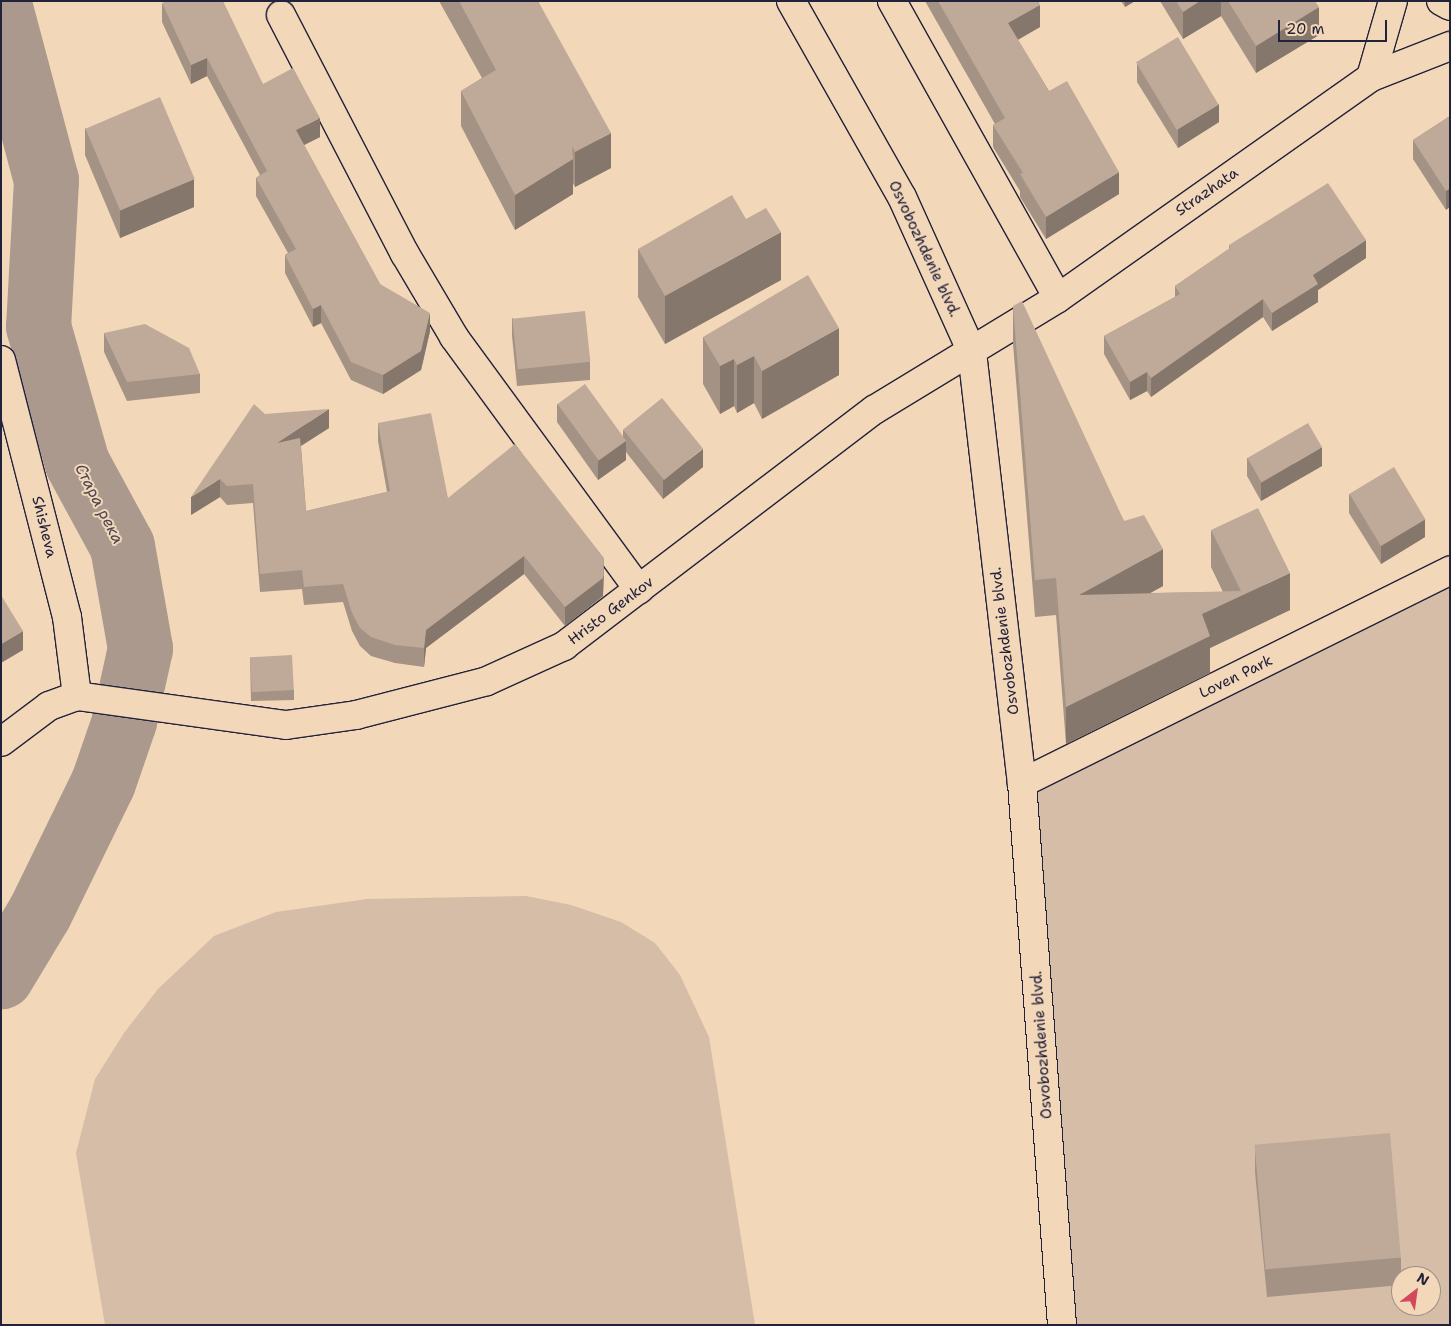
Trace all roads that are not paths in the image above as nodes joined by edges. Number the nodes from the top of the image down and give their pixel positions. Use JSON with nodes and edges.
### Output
{"nodes":[{"id":1,"x":791,"y":1,"type":"edge"},
{"id":2,"x":892,"y":1,"type":"edge"},
{"id":3,"x":1393,"y":1,"type":"edge"},
{"id":4,"x":1441,"y":1,"type":"edge"},
{"id":5,"x":1450,"y":6,"type":"edge"},
{"id":6,"x":281,"y":15,"type":"dead end"},
{"id":7,"x":1450,"y":46,"type":"edge"},
{"id":8,"x":1371,"y":77,"type":"junction"},
{"id":9,"x":1058,"y":298,"type":"junction"},
{"id":10,"x":972,"y":352,"type":"junction"},
{"id":11,"x":1,"y":360,"type":"edge"},
{"id":12,"x":1450,"y":571,"type":"edge"},
{"id":13,"x":639,"y":590,"type":"junction"},
{"id":14,"x":87,"y":697,"type":"junction"},
{"id":15,"x":1,"y":742,"type":"edge"},
{"id":16,"x":1022,"y":783,"type":"junction"},
{"id":17,"x":1062,"y":1325,"type":"edge"}],
"edges":[{"from":1,"to":10,"type":"street","name":"Osvobozhdenie blvd."},
{"from":2,"to":9,"type":"street"},
{"from":3,"to":8,"type":"street"},
{"from":4,"to":5,"type":"street"},
{"from":6,"to":13,"type":"street"},
{"from":7,"to":8,"type":"street","name":"Strazhata"},
{"from":8,"to":9,"type":"street","name":"Strazhata"},
{"from":9,"to":10,"type":"street","name":"Strazhata"},
{"from":10,"to":13,"type":"street","name":"Hristo Genkov"},
{"from":10,"to":16,"type":"street","name":"Osvobozhdenie blvd."},
{"from":11,"to":14,"type":"street","name":"Shisheva"},
{"from":12,"to":16,"type":"street","name":"Loven Park"},
{"from":13,"to":14,"type":"street","name":"Hristo Genkov"},
{"from":14,"to":15,"type":"street"},
{"from":16,"to":17,"type":"street","name":"Osvobozhdenie blvd."}]}
